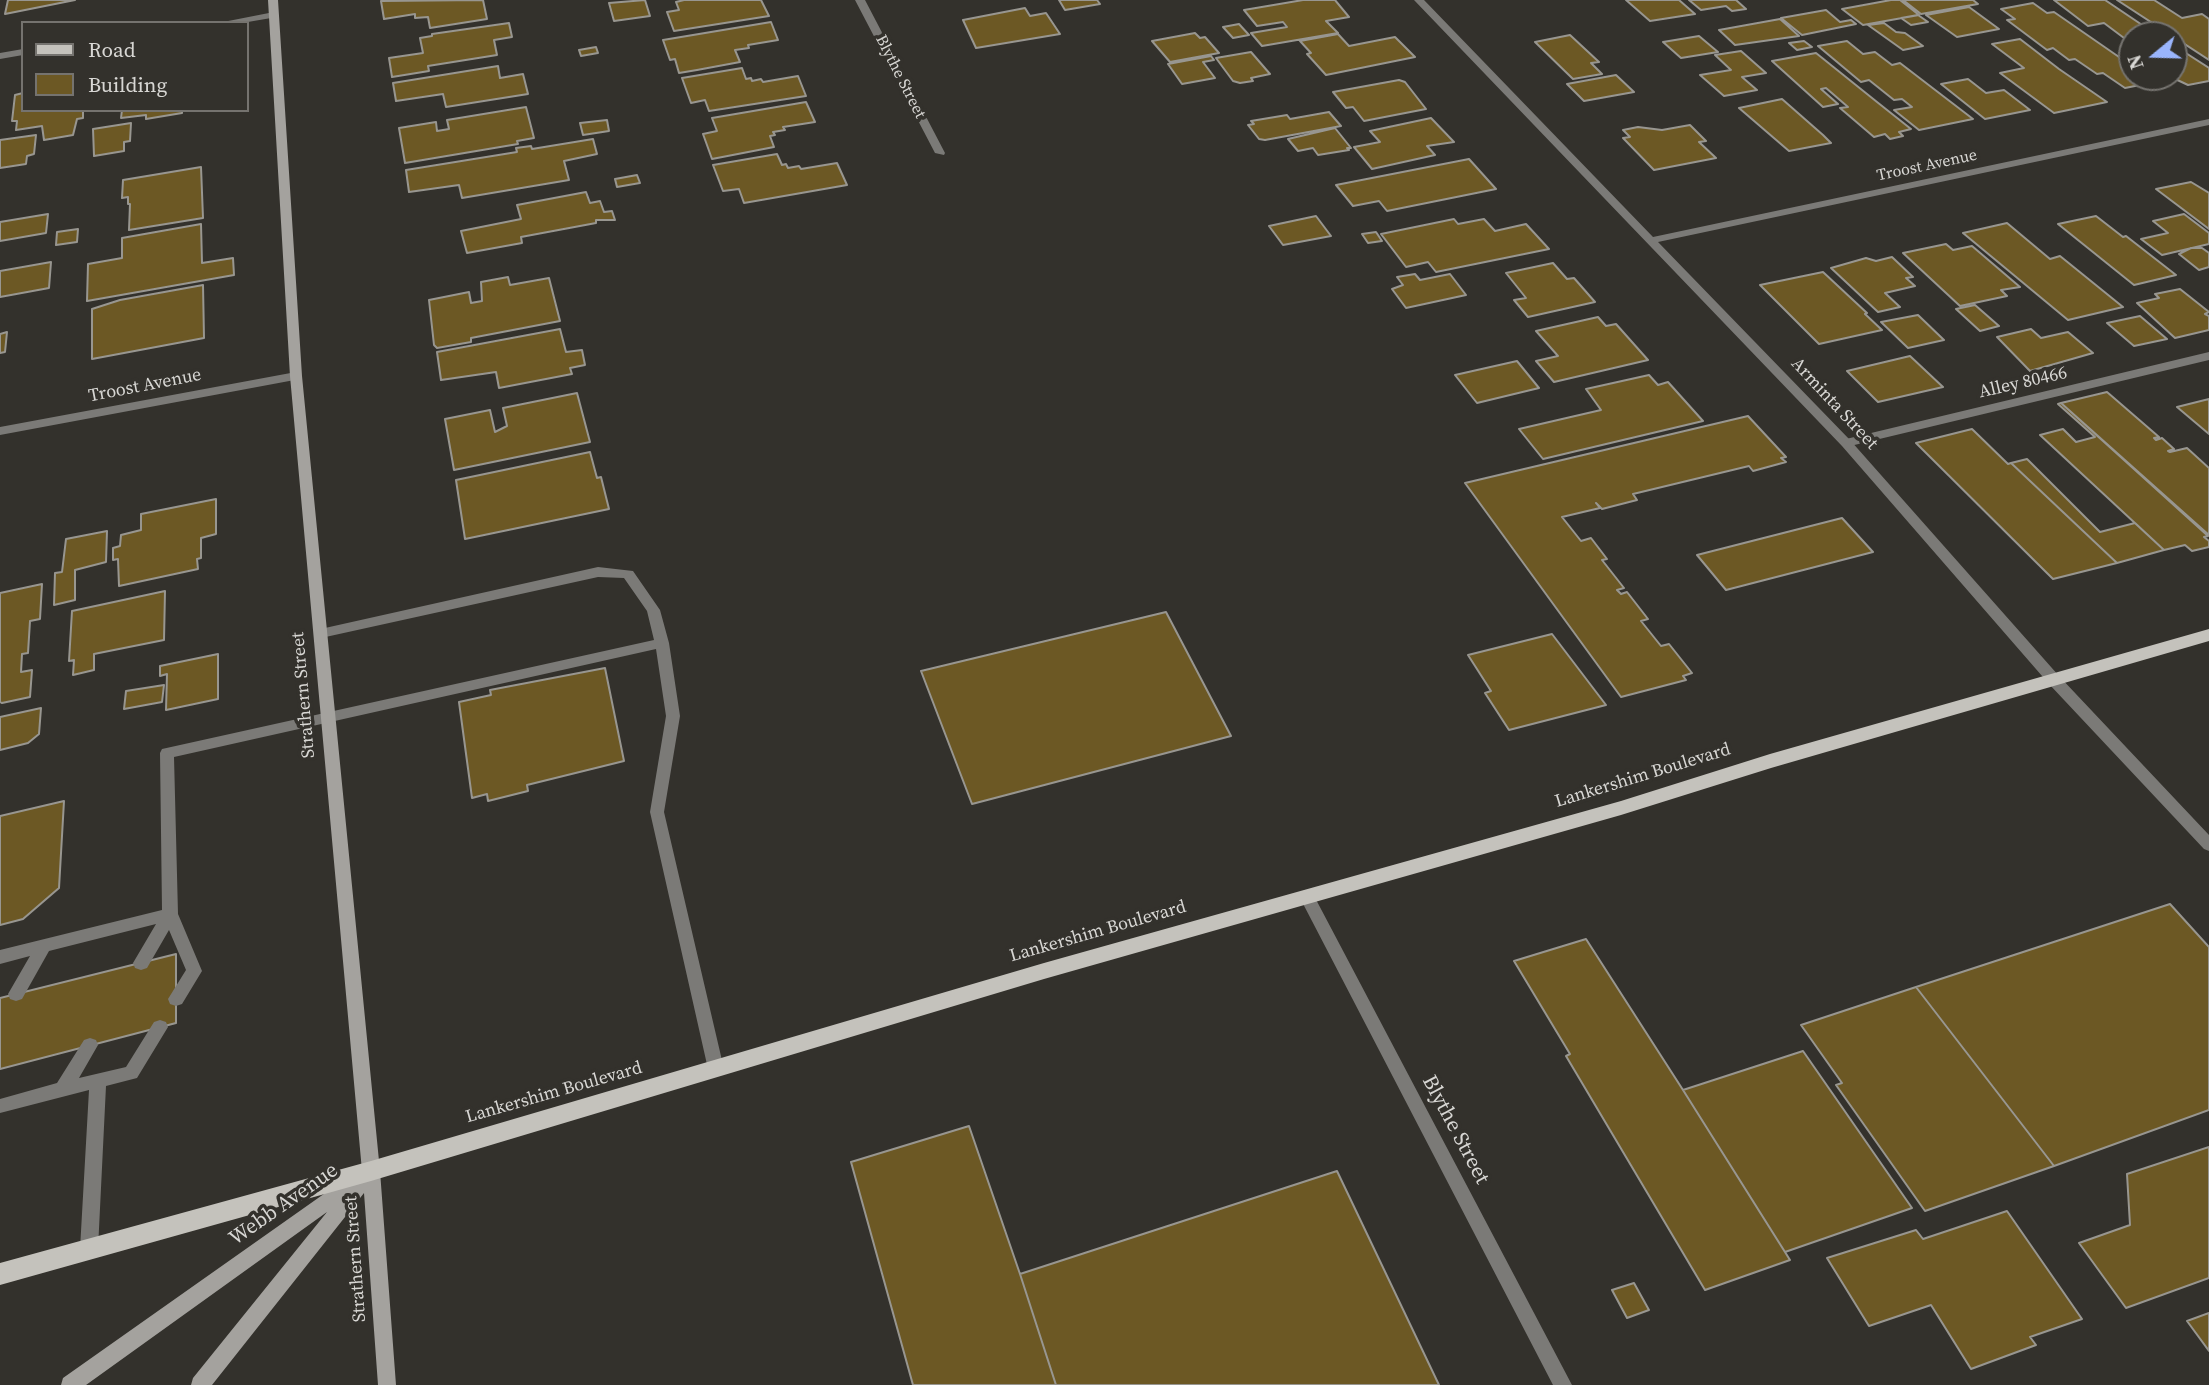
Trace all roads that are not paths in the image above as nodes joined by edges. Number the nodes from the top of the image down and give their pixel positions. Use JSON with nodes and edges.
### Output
{"nodes":[{"id":1,"x":273,"y":0,"type":"edge"},
{"id":2,"x":860,"y":0,"type":"edge"},
{"id":3,"x":1419,"y":0,"type":"edge"},
{"id":4,"x":274,"y":15,"type":"junction"},
{"id":5,"x":235,"y":21,"type":"edge"},
{"id":6,"x":21,"y":52,"type":"edge"},
{"id":7,"x":0,"y":56,"type":"edge"},
{"id":8,"x":2209,"y":122,"type":"edge"},
{"id":9,"x":940,"y":153,"type":"dead end"},
{"id":10,"x":1652,"y":240,"type":"junction"},
{"id":11,"x":2209,"y":356,"type":"edge"},
{"id":12,"x":296,"y":376,"type":"junction"},
{"id":13,"x":0,"y":431,"type":"edge"},
{"id":14,"x":1846,"y":443,"type":"junction"},
{"id":15,"x":321,"y":633,"type":"junction"},
{"id":16,"x":2209,"y":635,"type":"edge"},
{"id":17,"x":662,"y":643,"type":"junction"},
{"id":18,"x":2054,"y":680,"type":"junction"},
{"id":19,"x":327,"y":715,"type":"junction"},
{"id":20,"x":2209,"y":845,"type":"edge"},
{"id":21,"x":1307,"y":896,"type":"junction"},
{"id":22,"x":170,"y":914,"type":"junction"},
{"id":23,"x":44,"y":946,"type":"junction"},
{"id":24,"x":0,"y":957,"type":"edge"},
{"id":25,"x":141,"y":963,"type":"dead end"},
{"id":26,"x":16,"y":994,"type":"dead end"},
{"id":27,"x":176,"y":999,"type":"dead end"},
{"id":28,"x":160,"y":1027,"type":"dead end"},
{"id":29,"x":90,"y":1045,"type":"dead end"},
{"id":30,"x":716,"y":1069,"type":"junction"},
{"id":31,"x":98,"y":1081,"type":"junction"},
{"id":32,"x":63,"y":1089,"type":"junction"},
{"id":33,"x":0,"y":1106,"type":"edge"},
{"id":34,"x":371,"y":1171,"type":"junction"},
{"id":35,"x":89,"y":1249,"type":"junction"},
{"id":36,"x":0,"y":1274,"type":"edge"},
{"id":37,"x":70,"y":1385,"type":"edge"},
{"id":38,"x":200,"y":1385,"type":"edge"},
{"id":39,"x":387,"y":1385,"type":"edge"},
{"id":40,"x":1563,"y":1385,"type":"edge"}],
"edges":[{"from":1,"to":4,"type":"main road","name":"Strathern Street"},
{"from":2,"to":9,"type":"street","name":"Blythe Street"},
{"from":3,"to":10,"type":"street","name":"Arminta Street"},
{"from":4,"to":5,"type":"street"},
{"from":4,"to":12,"type":"main road","name":"Strathern Street"},
{"from":6,"to":7,"type":"street"},
{"from":8,"to":10,"type":"street","name":"Troost Avenue"},
{"from":10,"to":14,"type":"street","name":"Arminta Street"},
{"from":11,"to":14,"type":"street","name":"Alley 80466"},
{"from":12,"to":13,"type":"street","name":"Troost Avenue"},
{"from":12,"to":15,"type":"main road","name":"Strathern Street"},
{"from":14,"to":18,"type":"street","name":"Arminta Street"},
{"from":15,"to":17,"type":"street"},
{"from":15,"to":19,"type":"main road","name":"Strathern Street"},
{"from":16,"to":18,"type":"main road","name":"Lankershim Boulevard"},
{"from":17,"to":19,"type":"street"},
{"from":17,"to":30,"type":"street"},
{"from":18,"to":20,"type":"street","name":"Arminta Street"},
{"from":18,"to":21,"type":"main road","name":"Lankershim Boulevard"},
{"from":19,"to":22,"type":"street"},
{"from":19,"to":34,"type":"main road","name":"Strathern Street"},
{"from":21,"to":30,"type":"main road","name":"Lankershim Boulevard"},
{"from":21,"to":40,"type":"street","name":"Blythe Street"},
{"from":22,"to":23,"type":"street"},
{"from":22,"to":25,"type":"street"},
{"from":22,"to":27,"type":"street"},
{"from":23,"to":24,"type":"street"},
{"from":23,"to":26,"type":"street"},
{"from":28,"to":31,"type":"street"},
{"from":29,"to":32,"type":"street"},
{"from":30,"to":34,"type":"main road","name":"Lankershim Boulevard"},
{"from":31,"to":32,"type":"street"},
{"from":31,"to":35,"type":"street"},
{"from":32,"to":33,"type":"street"},
{"from":34,"to":35,"type":"main road","name":"Lankershim Boulevard"},
{"from":34,"to":37,"type":"main road","name":"Webb Avenue"},
{"from":34,"to":38,"type":"main road","name":"Webb Avenue"},
{"from":34,"to":39,"type":"main road","name":"Strathern Street"},
{"from":35,"to":36,"type":"main road","name":"Lankershim Boulevard"}]}
